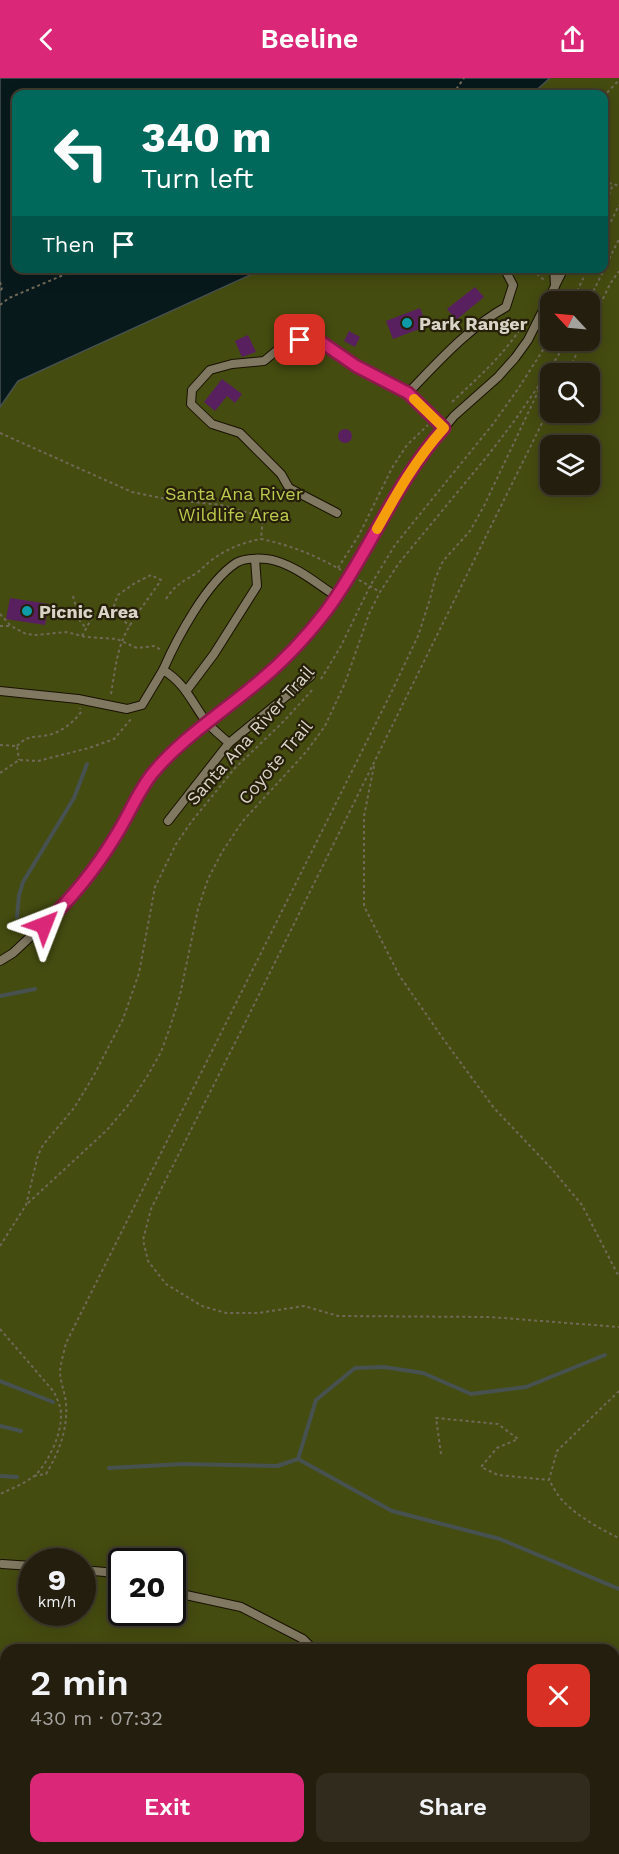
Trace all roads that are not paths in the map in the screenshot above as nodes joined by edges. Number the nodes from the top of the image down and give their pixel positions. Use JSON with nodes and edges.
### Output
{"nodes":[{"id":1,"x":507,"y":273,"type":"edge"},
{"id":2,"x":554,"y":273,"type":"edge"},
{"id":3,"x":562,"y":273,"type":"edge"},
{"id":4,"x":555,"y":288,"type":"junction"},
{"id":5,"x":408,"y":393,"type":"junction"},
{"id":6,"x":444,"y":428,"type":"junction"},
{"id":7,"x":337,"y":513,"type":"dead end"},
{"id":8,"x":255,"y":559,"type":"junction"},
{"id":9,"x":336,"y":596,"type":"junction"},
{"id":10,"x":164,"y":670,"type":"junction"},
{"id":11,"x":311,"y":676,"type":"dead end"},
{"id":12,"x":187,"y":690,"type":"junction"},
{"id":13,"x":0,"y":691,"type":"edge"},
{"id":14,"x":207,"y":722,"type":"junction"},
{"id":15,"x":229,"y":743,"type":"junction"},
{"id":16,"x":168,"y":821,"type":"dead end"},
{"id":17,"x":0,"y":961,"type":"edge"},
{"id":18,"x":2,"y":1564,"type":"dead end"},
{"id":19,"x":18,"y":1565,"type":"edge"},
{"id":20,"x":186,"y":1595,"type":"edge"},
{"id":21,"x":308,"y":1644,"type":"edge"}],
"edges":[{"from":1,"to":5,"type":"lane"},
{"from":2,"to":4,"type":"lane"},
{"from":3,"to":4,"type":"lane"},
{"from":4,"to":6,"type":"lane"},
{"from":5,"to":6,"type":"lane"},
{"from":5,"to":7,"type":"lane"},
{"from":6,"to":9,"type":"lane"},
{"from":8,"to":9,"type":"lane"},
{"from":8,"to":10,"type":"lane"},
{"from":8,"to":12,"type":"lane"},
{"from":9,"to":14,"type":"lane"},
{"from":10,"to":12,"type":"lane"},
{"from":10,"to":13,"type":"lane"},
{"from":11,"to":15,"type":"lane"},
{"from":12,"to":14,"type":"lane"},
{"from":14,"to":15,"type":"lane"},
{"from":14,"to":17,"type":"lane"},
{"from":15,"to":16,"type":"lane"},
{"from":18,"to":19,"type":"lane"},
{"from":20,"to":21,"type":"lane"}]}
